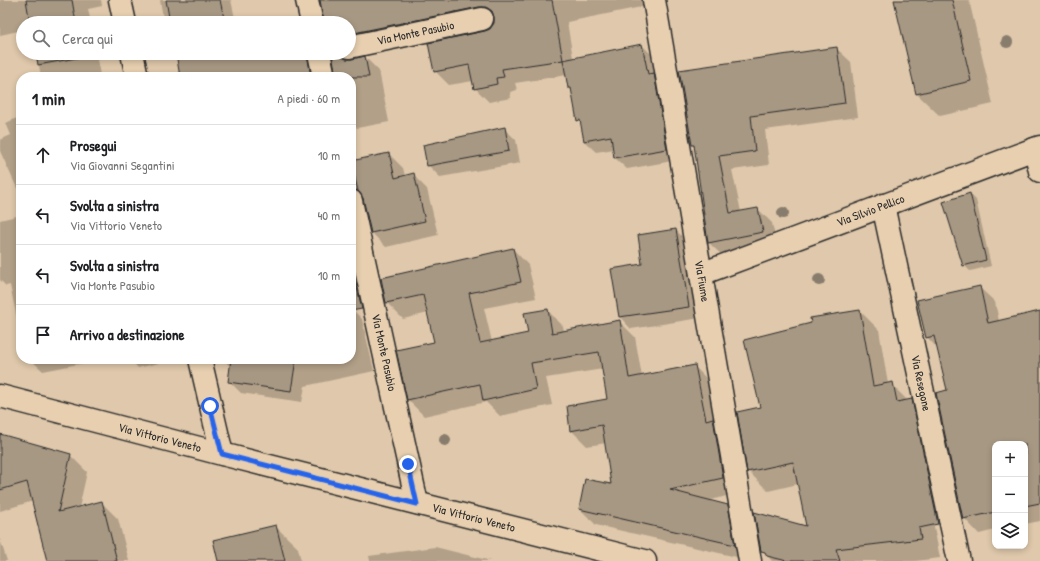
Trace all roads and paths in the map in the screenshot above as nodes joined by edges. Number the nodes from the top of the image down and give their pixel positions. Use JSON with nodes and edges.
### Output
{"nodes":[{"id":1,"x":120,"y":0,"type":"edge"},
{"id":2,"x":307,"y":0,"type":"edge"},
{"id":3,"x":654,"y":0,"type":"edge"},
{"id":4,"x":123,"y":16,"type":"edge"},
{"id":5,"x":310,"y":16,"type":"edge"},
{"id":6,"x":482,"y":19,"type":"dead end"},
{"id":7,"x":356,"y":46,"type":"edge"},
{"id":8,"x":133,"y":60,"type":"edge"},
{"id":9,"x":320,"y":60,"type":"edge"},
{"id":10,"x":136,"y":72,"type":"edge"},
{"id":11,"x":323,"y":72,"type":"edge"},
{"id":12,"x":1038,"y":148,"type":"edge"},
{"id":13,"x":1040,"y":171,"type":"edge"},
{"id":14,"x":883,"y":205,"type":"junction"},
{"id":15,"x":356,"y":224,"type":"edge"},
{"id":16,"x":701,"y":274,"type":"junction"},
{"id":17,"x":201,"y":364,"type":"edge"},
{"id":18,"x":0,"y":396,"type":"edge"},
{"id":19,"x":222,"y":454,"type":"junction"},
{"id":20,"x":417,"y":504,"type":"junction"},
{"id":21,"x":645,"y":561,"type":"edge"},
{"id":22,"x":750,"y":561,"type":"edge"},
{"id":23,"x":959,"y":561,"type":"edge"}],
"edges":[{"from":1,"to":4,"type":"street"},
{"from":2,"to":5,"type":"street"},
{"from":3,"to":16,"type":"street","name":"Via Fiume"},
{"from":6,"to":7,"type":"street","name":"Via Monte Pasubio"},
{"from":8,"to":10,"type":"street"},
{"from":9,"to":11,"type":"street"},
{"from":12,"to":13,"type":"street"},
{"from":12,"to":14,"type":"street","name":"Via Silvio Pellico"},
{"from":14,"to":16,"type":"street","name":"Via Silvio Pellico"},
{"from":14,"to":23,"type":"street","name":"Via Resegone"},
{"from":15,"to":20,"type":"street","name":"Via Monte Pasubio"},
{"from":16,"to":22,"type":"street","name":"Via Fiume"},
{"from":17,"to":19,"type":"street"},
{"from":18,"to":19,"type":"street","name":"Via Vittorio Veneto"},
{"from":19,"to":20,"type":"street","name":"Via Vittorio Veneto"},
{"from":20,"to":21,"type":"street","name":"Via Vittorio Veneto"}]}
